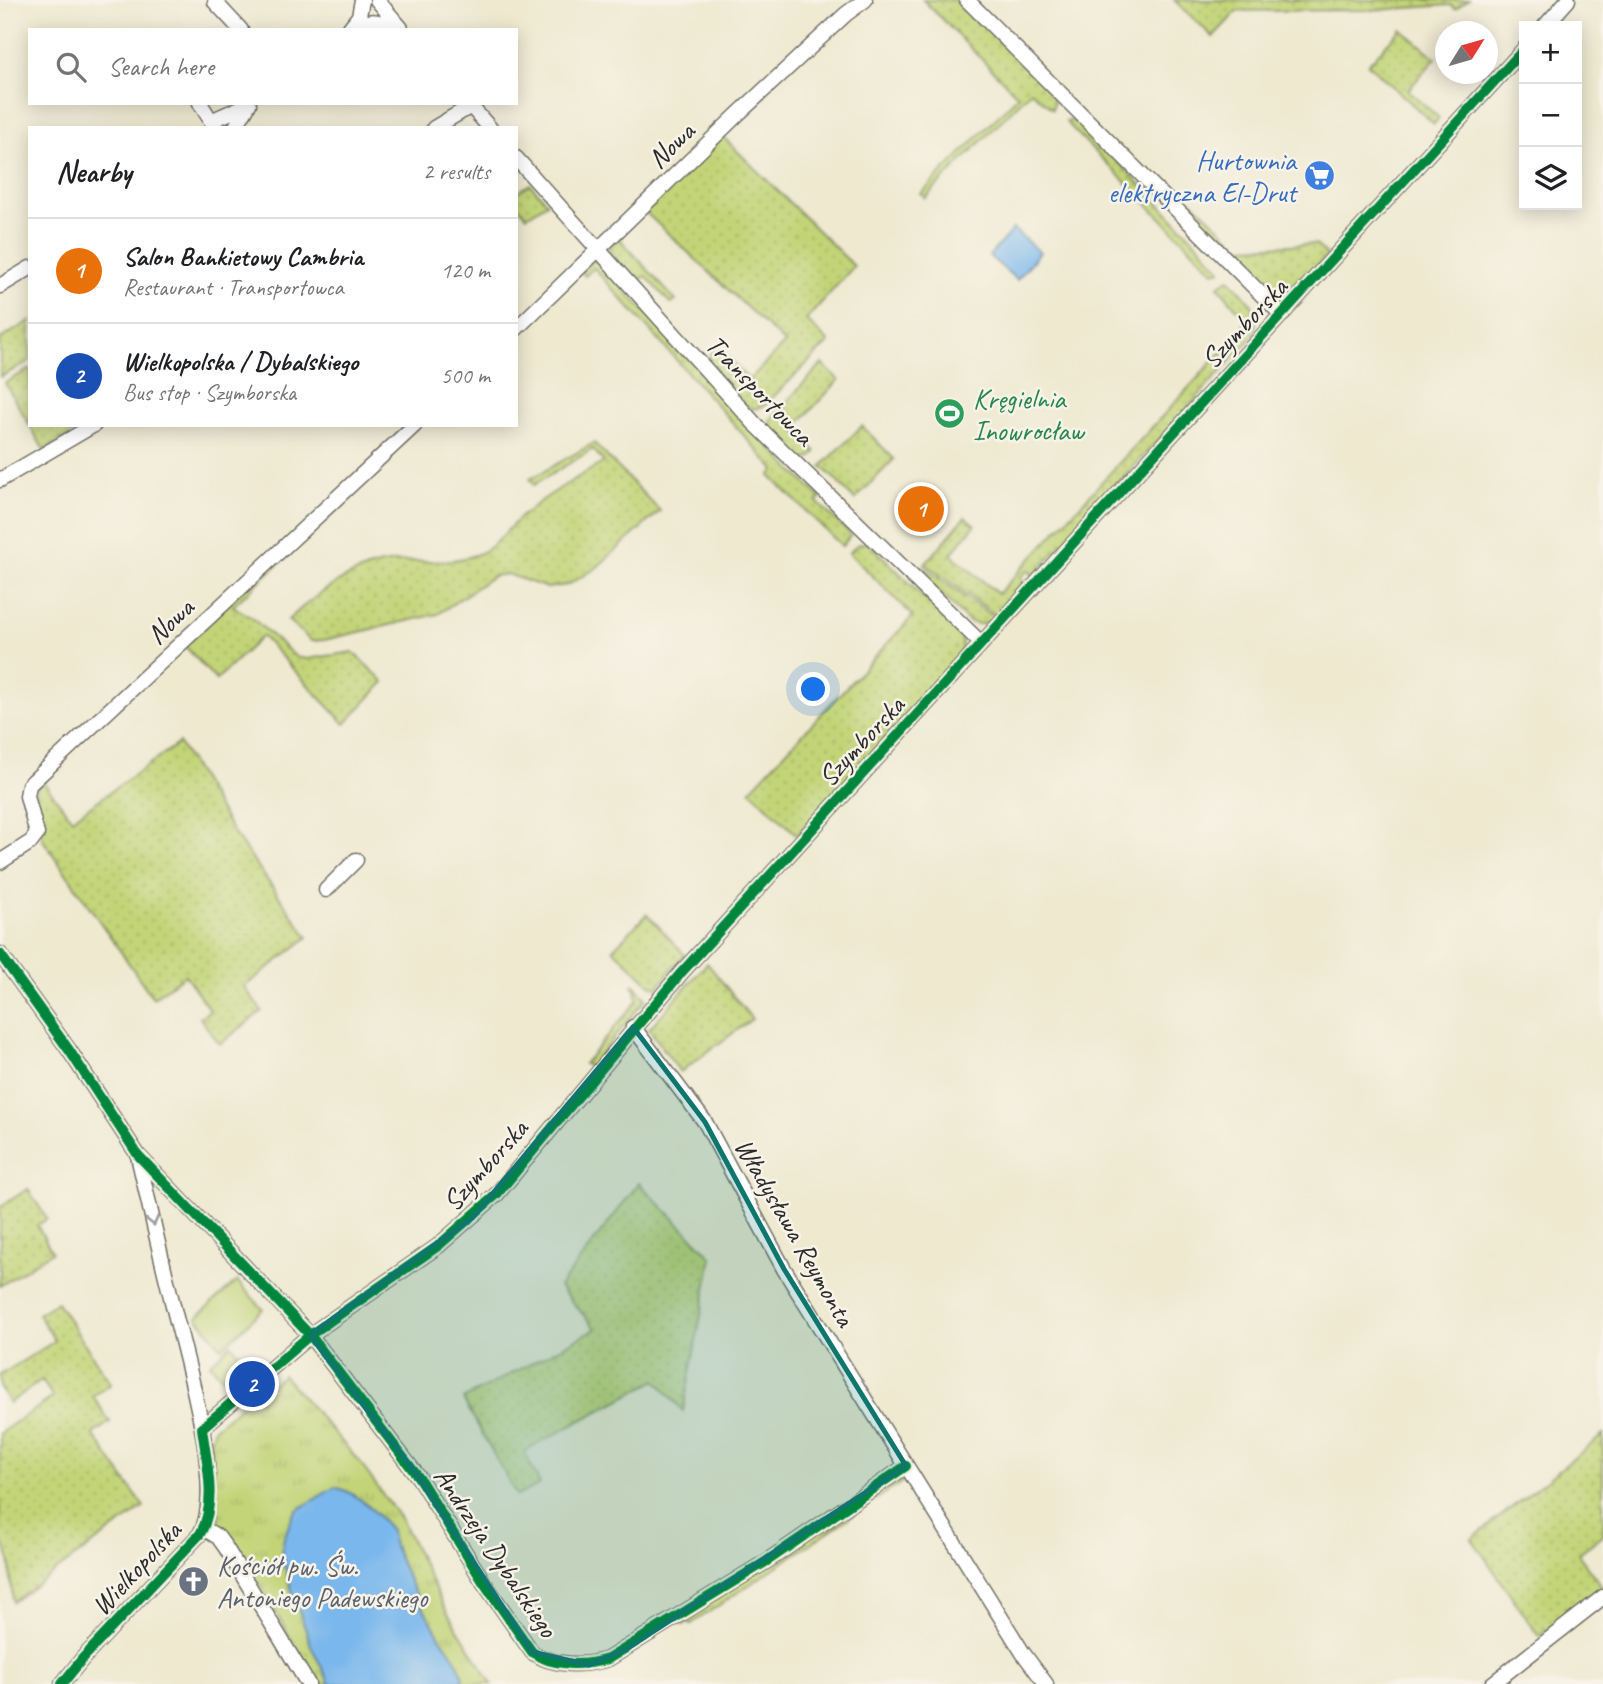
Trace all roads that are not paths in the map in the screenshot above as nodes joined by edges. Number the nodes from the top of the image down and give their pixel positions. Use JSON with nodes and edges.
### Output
{"nodes":[{"id":1,"x":362,"y":0,"type":"edge"},
{"id":2,"x":377,"y":0,"type":"edge"},
{"id":3,"x":865,"y":0,"type":"edge"},
{"id":4,"x":967,"y":0,"type":"edge"},
{"id":5,"x":1568,"y":0,"type":"edge"},
{"id":6,"x":215,"y":2,"type":"dead end"},
{"id":7,"x":1549,"y":21,"type":"edge"},
{"id":8,"x":238,"y":28,"type":"edge"},
{"id":9,"x":350,"y":28,"type":"edge"},
{"id":10,"x":353,"y":28,"type":"edge"},
{"id":11,"x":392,"y":28,"type":"edge"},
{"id":12,"x":401,"y":28,"type":"edge"},
{"id":13,"x":1519,"y":54,"type":"edge"},
{"id":14,"x":201,"y":105,"type":"edge"},
{"id":15,"x":247,"y":105,"type":"edge"},
{"id":16,"x":248,"y":105,"type":"edge"},
{"id":17,"x":470,"y":105,"type":"edge"},
{"id":18,"x":213,"y":124,"type":"edge"},
{"id":19,"x":236,"y":126,"type":"edge"},
{"id":20,"x":437,"y":126,"type":"edge"},
{"id":21,"x":488,"y":126,"type":"edge"},
{"id":22,"x":522,"y":174,"type":"edge"},
{"id":23,"x":598,"y":250,"type":"junction"},
{"id":24,"x":28,"y":269,"type":"edge"},
{"id":25,"x":0,"y":286,"type":"edge"},
{"id":26,"x":1282,"y":315,"type":"junction"},
{"id":27,"x":518,"y":328,"type":"edge"},
{"id":28,"x":91,"y":427,"type":"edge"},
{"id":29,"x":413,"y":427,"type":"edge"},
{"id":30,"x":0,"y":480,"type":"edge"},
{"id":31,"x":981,"y":643,"type":"junction"},
{"id":32,"x":356,"y":860,"type":"dead end"},
{"id":33,"x":0,"y":862,"type":"edge"},
{"id":34,"x":326,"y":890,"type":"dead end"},
{"id":35,"x":0,"y":954,"type":"edge"},
{"id":36,"x":633,"y":1027,"type":"junction"},
{"id":37,"x":138,"y":1154,"type":"junction"},
{"id":38,"x":310,"y":1335,"type":"junction"},
{"id":39,"x":202,"y":1428,"type":"junction"},
{"id":40,"x":906,"y":1466,"type":"junction"},
{"id":41,"x":203,"y":1528,"type":"junction"},
{"id":42,"x":1603,"y":1597,"type":"edge"},
{"id":43,"x":62,"y":1684,"type":"edge"},
{"id":44,"x":308,"y":1684,"type":"edge"},
{"id":45,"x":1046,"y":1684,"type":"edge"},
{"id":46,"x":1492,"y":1684,"type":"edge"}],
"edges":[{"from":1,"to":9,"type":"street"},
{"from":2,"to":12,"type":"street"},
{"from":3,"to":23,"type":"street","name":"Nowa"},
{"from":4,"to":26,"type":"street"},
{"from":5,"to":7,"type":"street"},
{"from":6,"to":8,"type":"street"},
{"from":10,"to":11,"type":"street"},
{"from":13,"to":26,"type":"street","name":"Szymborska"},
{"from":14,"to":18,"type":"street"},
{"from":15,"to":18,"type":"street"},
{"from":16,"to":19,"type":"street"},
{"from":17,"to":20,"type":"street"},
{"from":17,"to":21,"type":"street"},
{"from":22,"to":23,"type":"street","name":"Transportowca"},
{"from":23,"to":27,"type":"street","name":"Nowa"},
{"from":23,"to":31,"type":"street","name":"Transportowca"},
{"from":24,"to":25,"type":"street"},
{"from":26,"to":31,"type":"street","name":"Szymborska"},
{"from":28,"to":30,"type":"street"},
{"from":29,"to":33,"type":"street","name":"Nowa"},
{"from":31,"to":36,"type":"street","name":"Szymborska"},
{"from":32,"to":34,"type":"street"},
{"from":35,"to":37,"type":"street"},
{"from":36,"to":38,"type":"street","name":"Szymborska"},
{"from":36,"to":40,"type":"street","name":"Władysława Reymonta"},
{"from":37,"to":38,"type":"street","name":"Andrzeja Dybalskiego"},
{"from":37,"to":39,"type":"street","name":"Wielkopolska","one_way":true},
{"from":38,"to":39,"type":"street","name":"Szymborska"},
{"from":38,"to":40,"type":"street","name":"Andrzeja Dybalskiego"},
{"from":39,"to":41,"type":"street","name":"Wielkopolska"},
{"from":40,"to":45,"type":"street","name":"Władysława Reymonta"},
{"from":41,"to":43,"type":"street","name":"Wielkopolska"},
{"from":41,"to":44,"type":"street"},
{"from":42,"to":46,"type":"street"}]}
